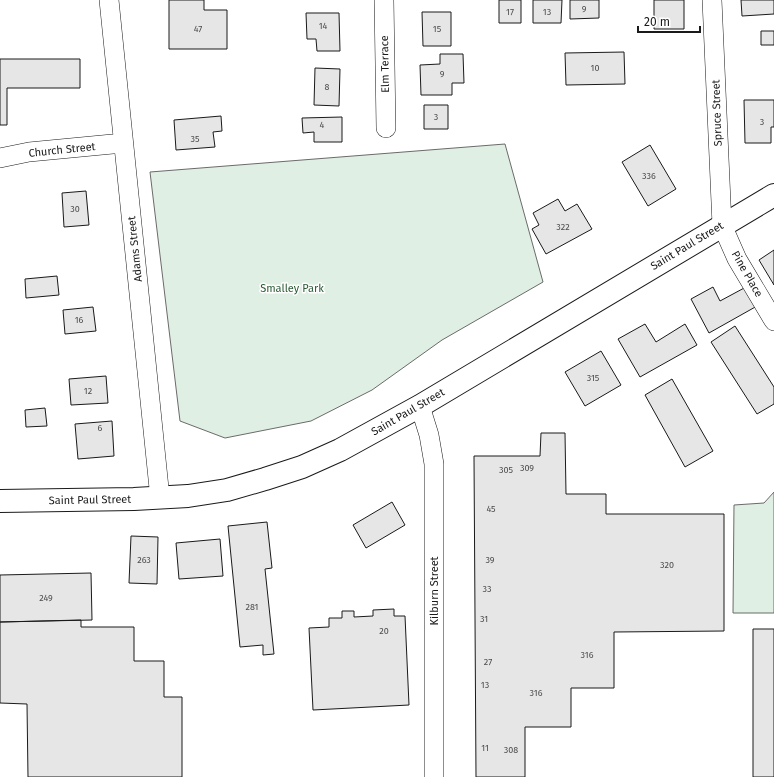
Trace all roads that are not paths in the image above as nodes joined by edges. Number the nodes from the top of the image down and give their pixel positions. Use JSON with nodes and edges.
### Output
{"nodes":[{"id":1,"x":109,"y":0,"type":"edge"},
{"id":2,"x":384,"y":0,"type":"edge"},
{"id":3,"x":712,"y":0,"type":"edge"},
{"id":4,"x":386,"y":128,"type":"dead end"},
{"id":5,"x":123,"y":143,"type":"junction"},
{"id":6,"x":0,"y":158,"type":"edge"},
{"id":7,"x":774,"y":195,"type":"edge"},
{"id":8,"x":722,"y":226,"type":"junction"},
{"id":9,"x":774,"y":321,"type":"edge"},
{"id":10,"x":420,"y":406,"type":"junction"},
{"id":11,"x":160,"y":498,"type":"junction"},
{"id":12,"x":0,"y":501,"type":"edge"},
{"id":13,"x":434,"y":777,"type":"edge"}],
"edges":[{"from":1,"to":5,"type":"street","name":"Adams Street"},
{"from":2,"to":4,"type":"street","name":"Elm Terrace"},
{"from":3,"to":8,"type":"street","name":"Spruce Street"},
{"from":5,"to":6,"type":"street","name":"Church Street"},
{"from":5,"to":11,"type":"street","name":"Adams Street"},
{"from":7,"to":8,"type":"street","name":"Saint Paul Street"},
{"from":8,"to":9,"type":"street","name":"Pine Place"},
{"from":8,"to":10,"type":"street","name":"Saint Paul Street"},
{"from":10,"to":11,"type":"street","name":"Saint Paul Street"},
{"from":10,"to":13,"type":"street","name":"Kilburn Street"},
{"from":11,"to":12,"type":"street","name":"Saint Paul Street"}]}
